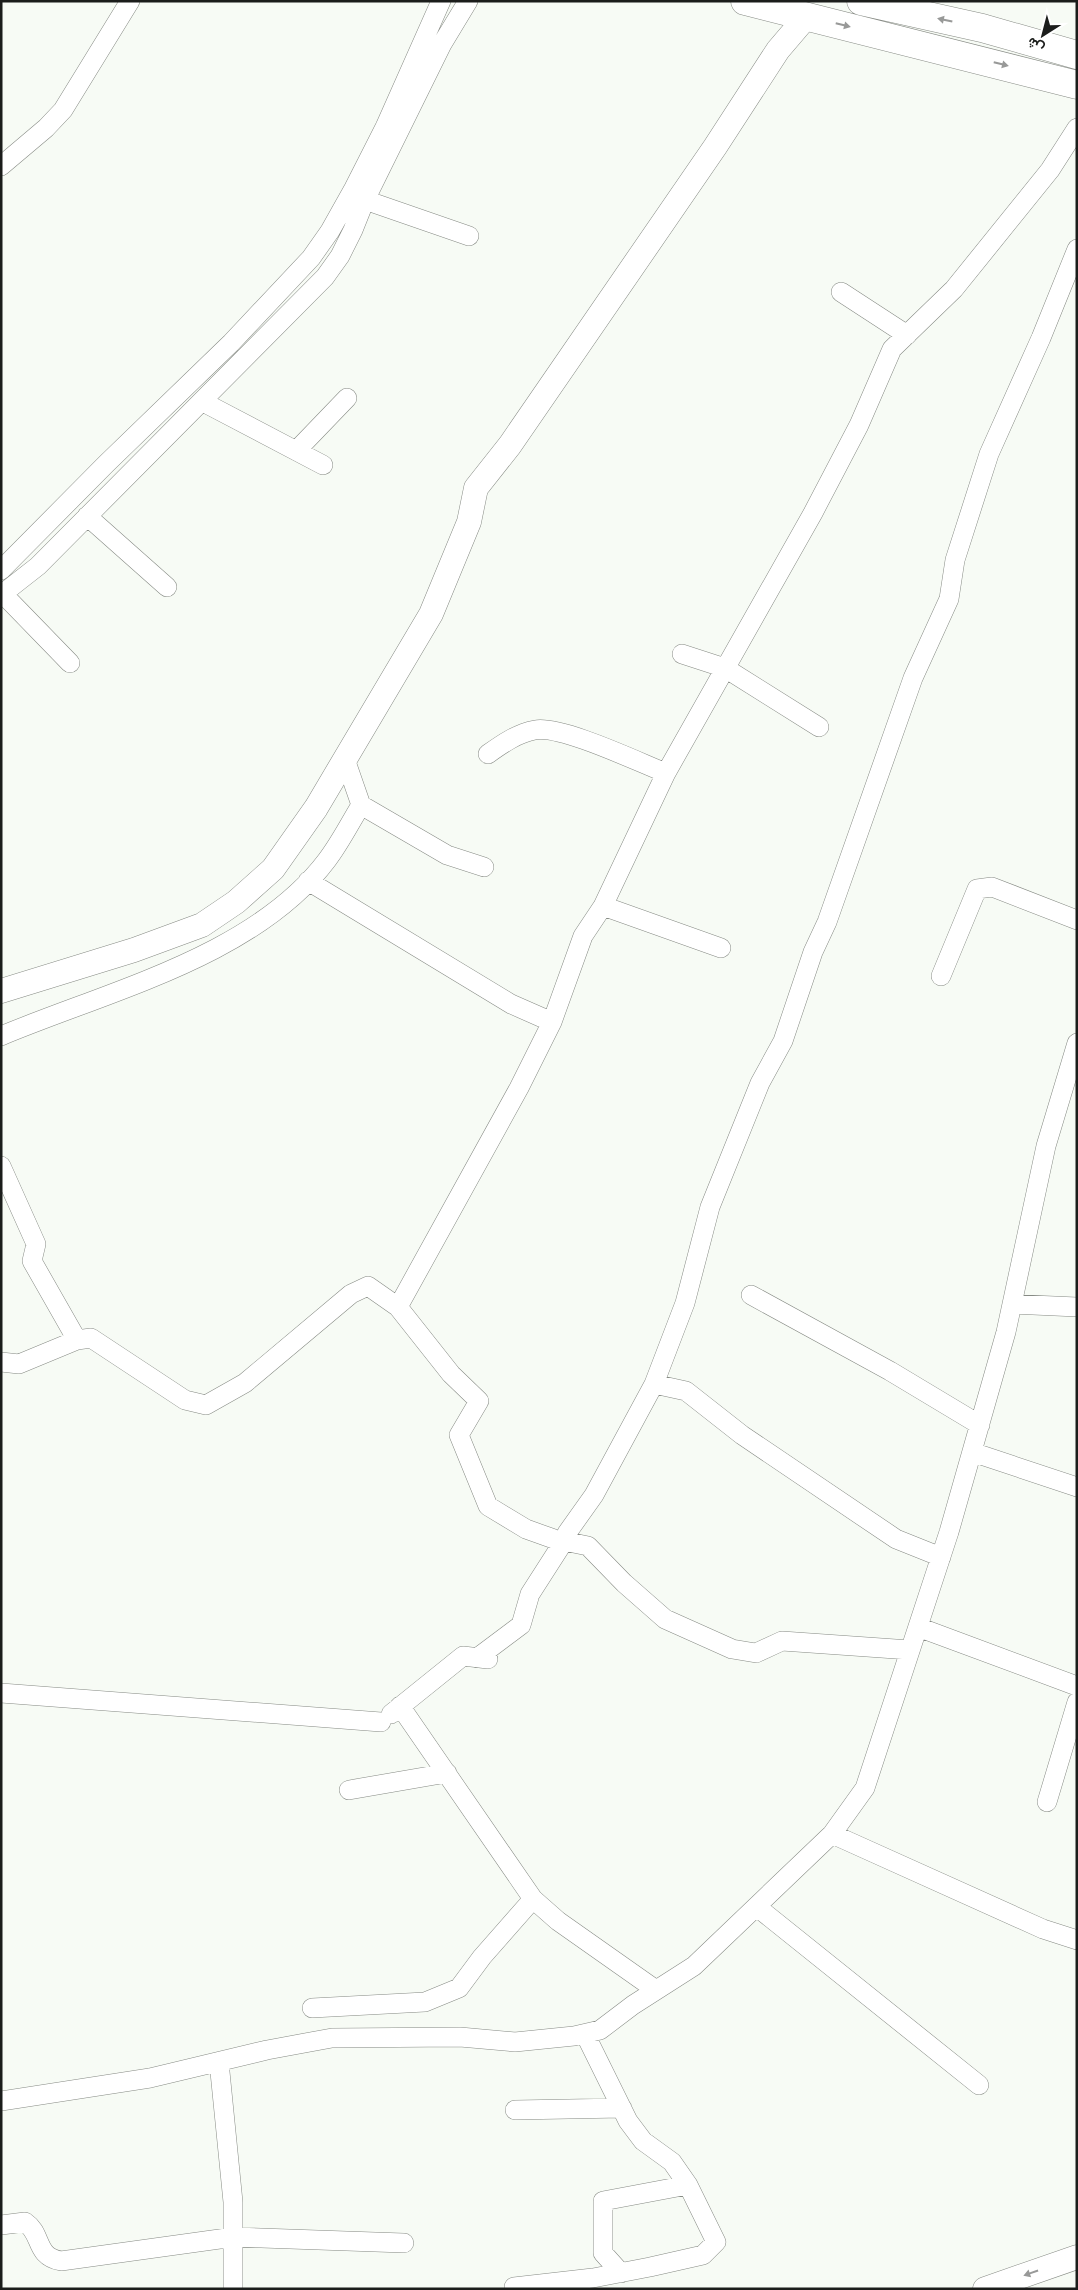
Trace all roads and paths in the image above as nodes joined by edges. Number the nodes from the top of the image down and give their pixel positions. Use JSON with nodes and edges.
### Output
{"nodes":[{"id":1,"x":130,"y":1,"type":"edge"},
{"id":2,"x":442,"y":1,"type":"edge"},
{"id":3,"x":468,"y":1,"type":"edge"},
{"id":4,"x":745,"y":1,"type":"edge"},
{"id":5,"x":861,"y":1,"type":"edge"},
{"id":6,"x":911,"y":7,"type":"edge"},
{"id":7,"x":807,"y":16,"type":"junction"},
{"id":8,"x":1077,"y":55,"type":"edge"},
{"id":9,"x":1077,"y":85,"type":"edge"},
{"id":10,"x":1077,"y":128,"type":"edge"},
{"id":11,"x":1,"y":166,"type":"edge"},
{"id":12,"x":365,"y":200,"type":"junction"},
{"id":13,"x":469,"y":236,"type":"dead end"},
{"id":14,"x":1077,"y":249,"type":"edge"},
{"id":15,"x":841,"y":292,"type":"dead end"},
{"id":16,"x":907,"y":335,"type":"junction"},
{"id":17,"x":347,"y":398,"type":"dead end"},
{"id":18,"x":203,"y":402,"type":"junction"},
{"id":19,"x":297,"y":450,"type":"junction"},
{"id":20,"x":323,"y":465,"type":"dead end"},
{"id":21,"x":87,"y":516,"type":"junction"},
{"id":22,"x":1,"y":570,"type":"edge"},
{"id":23,"x":167,"y":587,"type":"dead end"},
{"id":24,"x":2,"y":595,"type":"edge"},
{"id":25,"x":682,"y":654,"type":"dead end"},
{"id":26,"x":70,"y":663,"type":"dead end"},
{"id":27,"x":724,"y":668,"type":"junction"},
{"id":28,"x":820,"y":727,"type":"dead end"},
{"id":29,"x":488,"y":754,"type":"dead end"},
{"id":30,"x":345,"y":759,"type":"junction"},
{"id":31,"x":666,"y":773,"type":"junction"},
{"id":32,"x":361,"y":805,"type":"junction"},
{"id":33,"x":484,"y":867,"type":"dead end"},
{"id":34,"x":308,"y":881,"type":"junction"},
{"id":35,"x":603,"y":906,"type":"junction"},
{"id":36,"x":1077,"y":920,"type":"edge"},
{"id":37,"x":721,"y":948,"type":"dead end"},
{"id":38,"x":941,"y":976,"type":"dead end"},
{"id":39,"x":1,"y":991,"type":"edge"},
{"id":40,"x":552,"y":1022,"type":"junction"},
{"id":41,"x":1,"y":1036,"type":"edge"},
{"id":42,"x":1077,"y":1043,"type":"edge"},
{"id":43,"x":1,"y":1166,"type":"edge"},
{"id":44,"x":751,"y":1294,"type":"dead end"},
{"id":45,"x":1014,"y":1304,"type":"junction"},
{"id":46,"x":398,"y":1307,"type":"junction"},
{"id":47,"x":1077,"y":1307,"type":"edge"},
{"id":48,"x":77,"y":1340,"type":"junction"},
{"id":49,"x":1,"y":1362,"type":"edge"},
{"id":50,"x":654,"y":1384,"type":"junction"},
{"id":51,"x":980,"y":1425,"type":"junction"},
{"id":52,"x":972,"y":1452,"type":"junction"},
{"id":53,"x":1077,"y":1487,"type":"edge"},
{"id":54,"x":564,"y":1541,"type":"junction"},
{"id":55,"x":941,"y":1557,"type":"junction"},
{"id":56,"x":918,"y":1627,"type":"junction"},
{"id":57,"x":910,"y":1650,"type":"junction"},
{"id":58,"x":1077,"y":1686,"type":"edge"},
{"id":59,"x":1,"y":1693,"type":"edge"},
{"id":60,"x":1077,"y":1702,"type":"edge"},
{"id":61,"x":400,"y":1706,"type":"junction"},
{"id":62,"x":447,"y":1773,"type":"junction"},
{"id":63,"x":349,"y":1790,"type":"dead end"},
{"id":64,"x":1046,"y":1802,"type":"dead end"},
{"id":65,"x":832,"y":1834,"type":"junction"},
{"id":66,"x":533,"y":1900,"type":"junction"},
{"id":67,"x":757,"y":1907,"type":"junction"},
{"id":68,"x":1077,"y":1940,"type":"edge"},
{"id":69,"x":656,"y":1990,"type":"junction"},
{"id":70,"x":312,"y":2008,"type":"dead end"},
{"id":71,"x":585,"y":2034,"type":"junction"},
{"id":72,"x":219,"y":2062,"type":"junction"},
{"id":73,"x":979,"y":2085,"type":"dead end"},
{"id":74,"x":1,"y":2101,"type":"edge"},
{"id":75,"x":622,"y":2108,"type":"junction"},
{"id":76,"x":514,"y":2110,"type":"dead end"},
{"id":77,"x":688,"y":2185,"type":"junction"},
{"id":78,"x":1,"y":2226,"type":"edge"},
{"id":79,"x":234,"y":2237,"type":"junction"},
{"id":80,"x":404,"y":2243,"type":"dead end"},
{"id":81,"x":1077,"y":2257,"type":"edge"},
{"id":82,"x":621,"y":2273,"type":"junction"},
{"id":83,"x":514,"y":2287,"type":"dead end"},
{"id":84,"x":233,"y":2289,"type":"edge"},
{"id":85,"x":985,"y":2289,"type":"edge"}],
"edges":[{"from":1,"to":11,"type":"street"},
{"from":2,"to":22,"type":"street"},
{"from":3,"to":12,"type":"street"},
{"from":4,"to":7,"type":"main road"},
{"from":5,"to":6,"type":"main road"},
{"from":8,"to":6,"type":"main road","one_way":true},
{"from":7,"to":9,"type":"main road","one_way":true},
{"from":7,"to":30,"type":"street"},
{"from":10,"to":16,"type":"street"},
{"from":12,"to":13,"type":"street"},
{"from":12,"to":18,"type":"street"},
{"from":14,"to":50,"type":"street"},
{"from":15,"to":16,"type":"street"},
{"from":16,"to":27,"type":"street"},
{"from":17,"to":19,"type":"street"},
{"from":18,"to":19,"type":"street"},
{"from":18,"to":21,"type":"street"},
{"from":19,"to":20,"type":"street"},
{"from":21,"to":23,"type":"street"},
{"from":21,"to":24,"type":"street"},
{"from":24,"to":26,"type":"street"},
{"from":25,"to":27,"type":"street"},
{"from":27,"to":28,"type":"street"},
{"from":27,"to":31,"type":"street"},
{"from":29,"to":31,"type":"street"},
{"from":30,"to":32,"type":"street"},
{"from":30,"to":39,"type":"street"},
{"from":31,"to":35,"type":"street"},
{"from":32,"to":33,"type":"street"},
{"from":32,"to":34,"type":"street"},
{"from":34,"to":40,"type":"street"},
{"from":34,"to":41,"type":"street"},
{"from":35,"to":37,"type":"street"},
{"from":35,"to":40,"type":"street"},
{"from":36,"to":38,"type":"street"},
{"from":40,"to":46,"type":"street"},
{"from":42,"to":45,"type":"street"},
{"from":43,"to":48,"type":"street"},
{"from":44,"to":51,"type":"street"},
{"from":45,"to":47,"type":"street"},
{"from":45,"to":51,"type":"street"},
{"from":46,"to":48,"type":"street"},
{"from":46,"to":54,"type":"street"},
{"from":48,"to":49,"type":"street"},
{"from":50,"to":54,"type":"street"},
{"from":50,"to":55,"type":"street"},
{"from":51,"to":52,"type":"street"},
{"from":52,"to":53,"type":"street"},
{"from":52,"to":55,"type":"street"},
{"from":54,"to":57,"type":"street"},
{"from":54,"to":61,"type":"street"},
{"from":55,"to":56,"type":"street"},
{"from":56,"to":57,"type":"street"},
{"from":56,"to":58,"type":"street"},
{"from":57,"to":65,"type":"street"},
{"from":59,"to":61,"type":"street"},
{"from":60,"to":64,"type":"street"},
{"from":61,"to":62,"type":"street"},
{"from":62,"to":63,"type":"street"},
{"from":62,"to":66,"type":"street"},
{"from":65,"to":67,"type":"street"},
{"from":65,"to":68,"type":"street"},
{"from":66,"to":69,"type":"street"},
{"from":66,"to":70,"type":"street"},
{"from":67,"to":69,"type":"street"},
{"from":67,"to":73,"type":"street"},
{"from":69,"to":71,"type":"street"},
{"from":71,"to":72,"type":"street"},
{"from":71,"to":75,"type":"street"},
{"from":72,"to":74,"type":"street"},
{"from":72,"to":79,"type":"street"},
{"from":75,"to":76,"type":"street"},
{"from":75,"to":77,"type":"street"},
{"from":77,"to":82,"type":"street"},
{"from":77,"to":82,"type":"street"},
{"from":78,"to":79,"type":"street"},
{"from":79,"to":80,"type":"street"},
{"from":79,"to":84,"type":"street"},
{"from":81,"to":85,"type":"street","one_way":true},
{"from":82,"to":83,"type":"street"}]}
